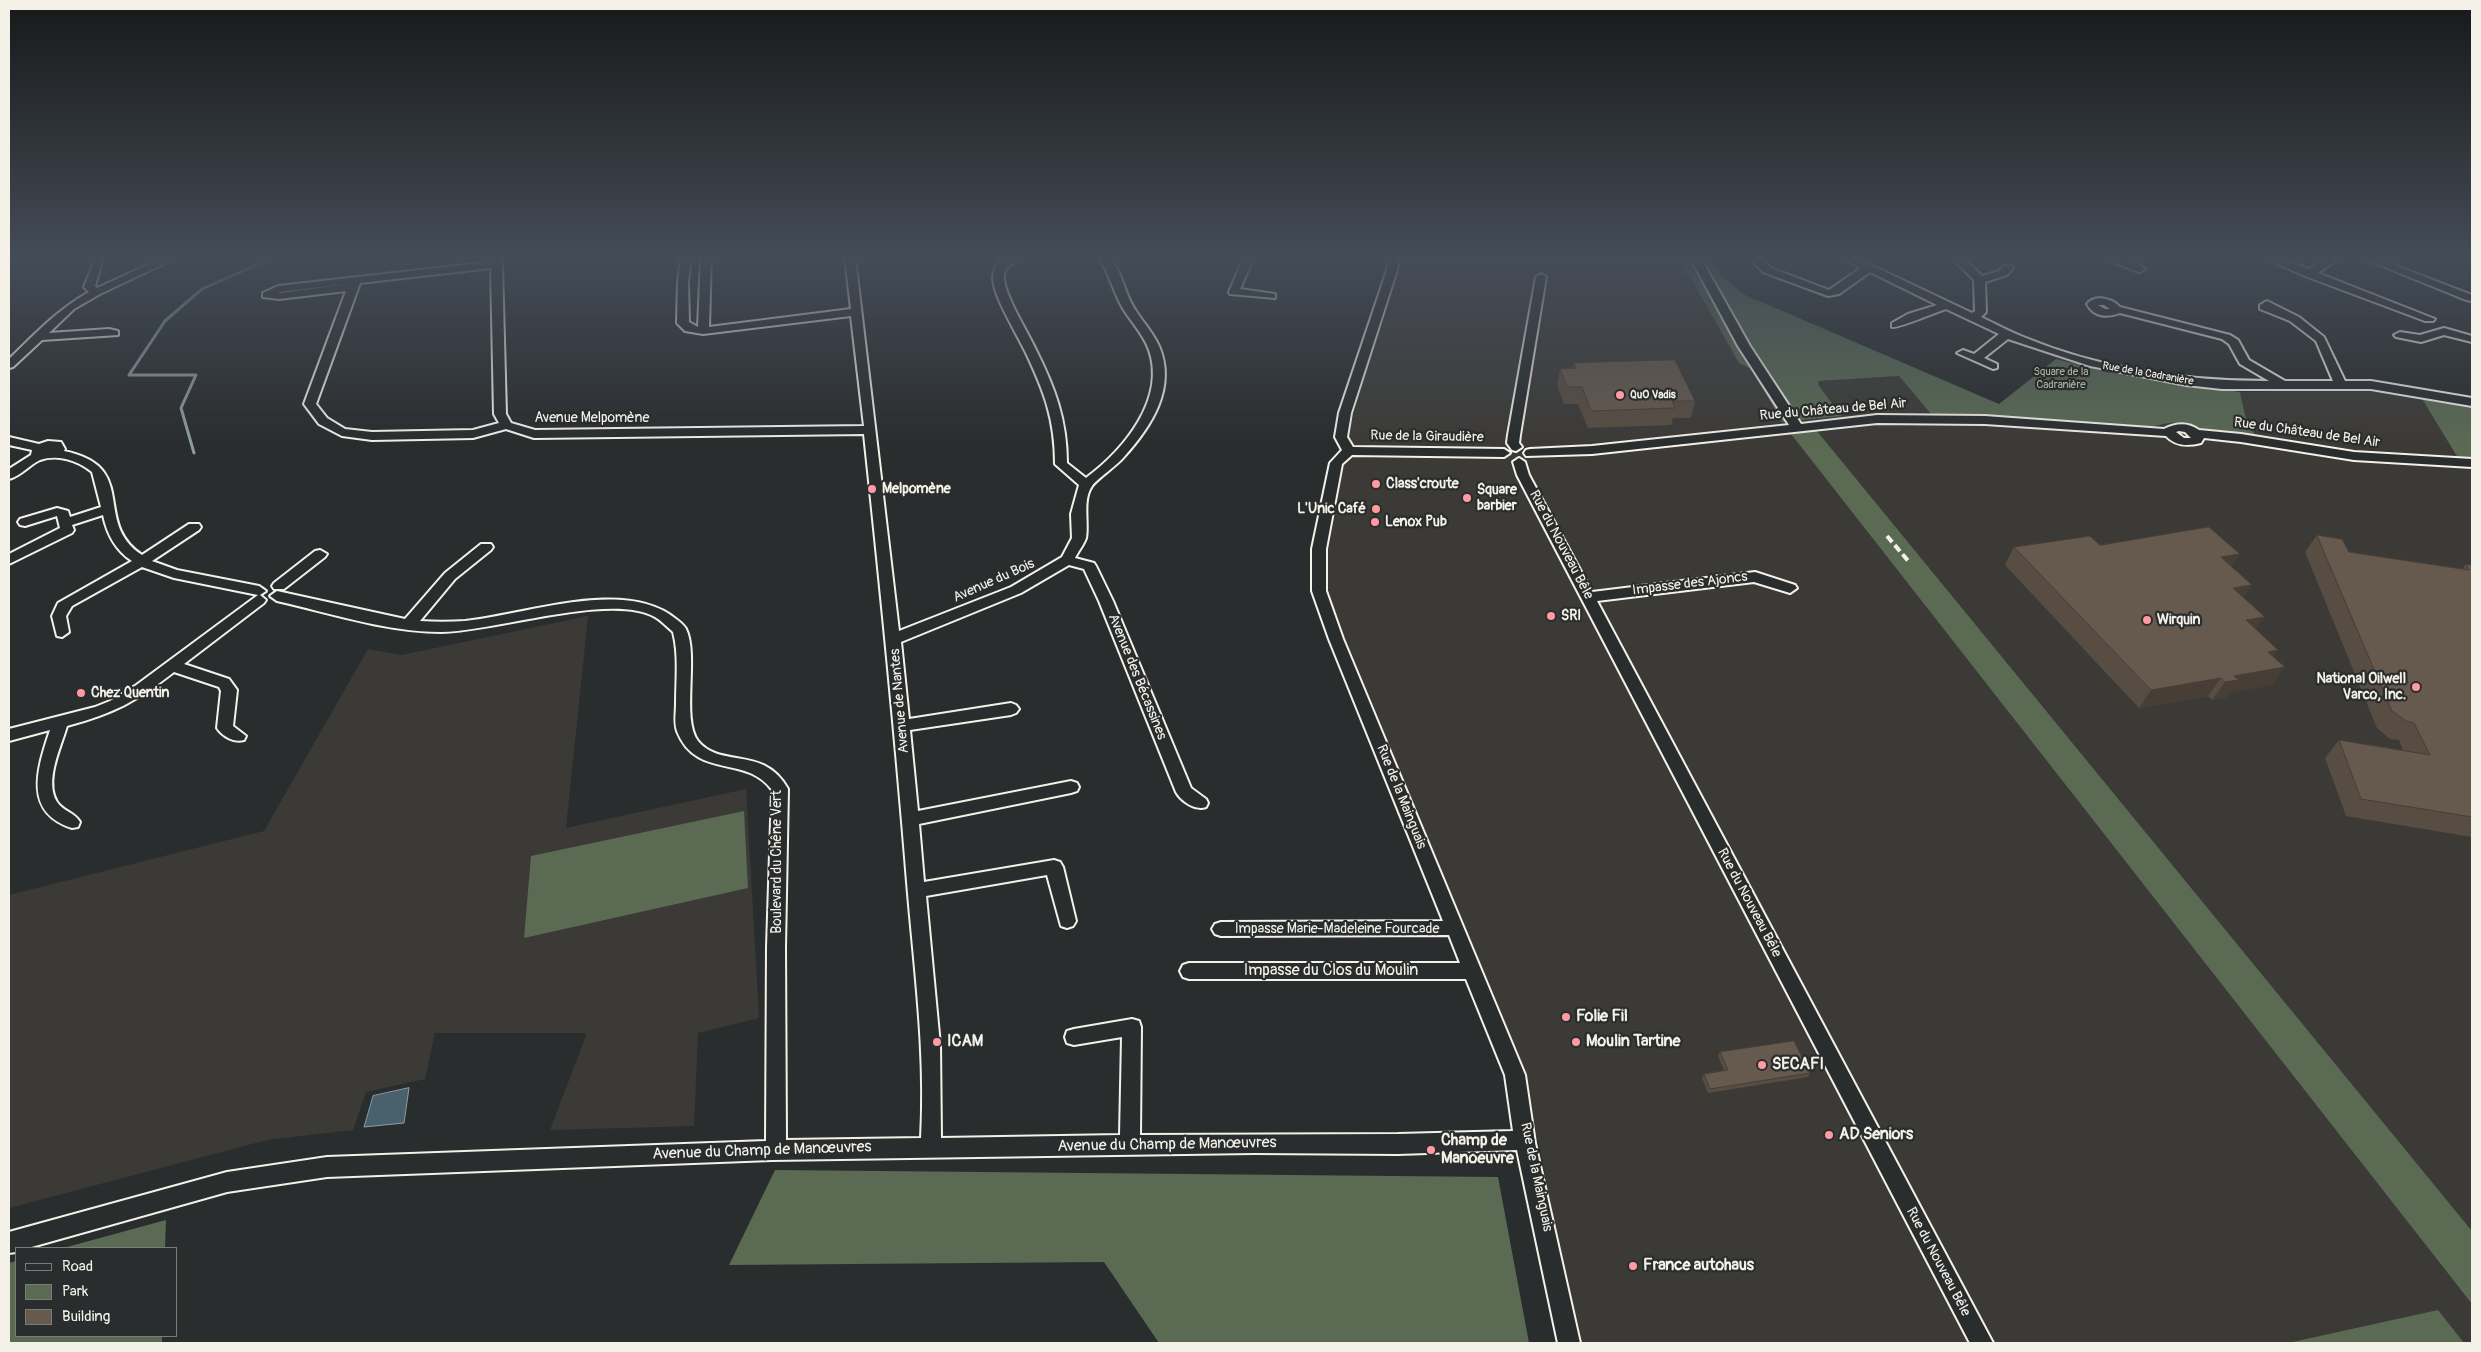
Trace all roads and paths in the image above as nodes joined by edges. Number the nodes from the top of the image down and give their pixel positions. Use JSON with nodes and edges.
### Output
{"nodes":[{"id":1,"x":55,"y":320,"type":"edge"},
{"id":2,"x":341,"y":320,"type":"edge"},
{"id":3,"x":498,"y":320,"type":"edge"},
{"id":4,"x":683,"y":320,"type":"edge"},
{"id":5,"x":703,"y":320,"type":"edge"},
{"id":6,"x":791,"y":320,"type":"edge"},
{"id":7,"x":857,"y":320,"type":"edge"},
{"id":8,"x":1016,"y":320,"type":"edge"},
{"id":9,"x":1137,"y":320,"type":"edge"},
{"id":10,"x":1375,"y":320,"type":"edge"},
{"id":11,"x":1534,"y":320,"type":"edge"},
{"id":12,"x":1730,"y":320,"type":"edge"},
{"id":13,"x":1905,"y":320,"type":"edge"},
{"id":14,"x":1978,"y":320,"type":"edge"},
{"id":15,"x":2160,"y":320,"type":"edge"},
{"id":16,"x":2295,"y":320,"type":"edge"},
{"id":17,"x":1896,"y":325,"type":"dead end"},
{"id":18,"x":703,"y":331,"type":"junction"},
{"id":19,"x":114,"y":333,"type":"dead end"},
{"id":20,"x":2007,"y":334,"type":"junction"},
{"id":21,"x":2400,"y":335,"type":"dead end"},
{"id":22,"x":36,"y":337,"type":"junction"},
{"id":23,"x":2472,"y":339,"type":"edge"},
{"id":24,"x":1963,"y":353,"type":"dead end"},
{"id":25,"x":1976,"y":358,"type":"junction"},
{"id":26,"x":11,"y":360,"type":"edge"},
{"id":27,"x":1993,"y":366,"type":"dead end"},
{"id":28,"x":2342,"y":385,"type":"junction"},
{"id":29,"x":2284,"y":386,"type":"junction"},
{"id":30,"x":2472,"y":402,"type":"edge"},
{"id":31,"x":506,"y":425,"type":"junction"},
{"id":32,"x":1797,"y":427,"type":"junction"},
{"id":33,"x":870,"y":430,"type":"junction"},
{"id":34,"x":9,"y":441,"type":"edge"},
{"id":35,"x":1350,"y":451,"type":"junction"},
{"id":36,"x":39,"y":452,"type":"junction"},
{"id":37,"x":1522,"y":454,"type":"junction"},
{"id":38,"x":2472,"y":463,"type":"edge"},
{"id":39,"x":9,"y":475,"type":"edge"},
{"id":40,"x":1086,"y":484,"type":"junction"},
{"id":41,"x":107,"y":509,"type":"junction"},
{"id":42,"x":25,"y":522,"type":"dead end"},
{"id":43,"x":65,"y":522,"type":"junction"},
{"id":44,"x":194,"y":526,"type":"dead end"},
{"id":45,"x":486,"y":547,"type":"dead end"},
{"id":46,"x":320,"y":554,"type":"dead end"},
{"id":47,"x":9,"y":560,"type":"edge"},
{"id":48,"x":142,"y":560,"type":"junction"},
{"id":49,"x":1067,"y":560,"type":"junction"},
{"id":50,"x":1790,"y":588,"type":"dead end"},
{"id":51,"x":278,"y":591,"type":"junction"},
{"id":52,"x":259,"y":596,"type":"junction"},
{"id":53,"x":1588,"y":597,"type":"junction"},
{"id":54,"x":408,"y":625,"type":"junction"},
{"id":55,"x":62,"y":632,"type":"dead end"},
{"id":56,"x":894,"y":639,"type":"junction"},
{"id":57,"x":172,"y":666,"type":"junction"},
{"id":58,"x":1011,"y":710,"type":"dead end"},
{"id":59,"x":60,"y":723,"type":"junction"},
{"id":60,"x":902,"y":726,"type":"junction"},
{"id":61,"x":9,"y":735,"type":"edge"},
{"id":62,"x":238,"y":736,"type":"dead end"},
{"id":63,"x":1071,"y":787,"type":"dead end"},
{"id":64,"x":1200,"y":803,"type":"dead end"},
{"id":65,"x":910,"y":819,"type":"junction"},
{"id":66,"x":72,"y":822,"type":"dead end"},
{"id":67,"x":916,"y":891,"type":"junction"},
{"id":68,"x":1066,"y":921,"type":"dead end"},
{"id":69,"x":1453,"y":928,"type":"junction"},
{"id":70,"x":1221,"y":929,"type":"dead end"},
{"id":71,"x":1189,"y":971,"type":"dead end"},
{"id":72,"x":1472,"y":971,"type":"junction"},
{"id":73,"x":1074,"y":1037,"type":"dead end"},
{"id":74,"x":1525,"y":1140,"type":"junction"},
{"id":75,"x":1130,"y":1145,"type":"junction"},
{"id":76,"x":931,"y":1147,"type":"junction"},
{"id":77,"x":772,"y":1150,"type":"junction"},
{"id":78,"x":9,"y":1243,"type":"edge"},
{"id":79,"x":1570,"y":1343,"type":"edge"},
{"id":80,"x":1982,"y":1343,"type":"edge"}],
"edges":[{"from":1,"to":22,"type":"street"},
{"from":2,"to":31,"type":"street"},
{"from":3,"to":31,"type":"street"},
{"from":4,"to":18,"type":"street"},
{"from":5,"to":18,"type":"street"},
{"from":6,"to":18,"type":"street"},
{"from":7,"to":33,"type":"street","name":"Avenue de Nantes"},
{"from":8,"to":40,"type":"street"},
{"from":9,"to":40,"type":"street"},
{"from":10,"to":35,"type":"street"},
{"from":11,"to":37,"type":"street","name":"Rue du Nouveau Bêle"},
{"from":12,"to":32,"type":"street"},
{"from":13,"to":17,"type":"street"},
{"from":14,"to":20,"type":"street","name":"Rue de la Cadranière"},
{"from":15,"to":29,"type":"street"},
{"from":16,"to":28,"type":"street"},
{"from":19,"to":22,"type":"street"},
{"from":20,"to":25,"type":"street"},
{"from":20,"to":29,"type":"street","name":"Rue de la Cadranière"},
{"from":21,"to":23,"type":"street"},
{"from":22,"to":26,"type":"street"},
{"from":24,"to":25,"type":"street"},
{"from":25,"to":27,"type":"street"},
{"from":28,"to":29,"type":"street","name":"Rue de la Cadranière"},
{"from":28,"to":30,"type":"street","name":"Rue de la Cadranière"},
{"from":31,"to":33,"type":"street","name":"Avenue Melpomène"},
{"from":32,"to":37,"type":"street","name":"Rue du Château de Bel Air"},
{"from":32,"to":38,"type":"street","name":"Rue du Château de Bel Air"},
{"from":33,"to":56,"type":"street","name":"Avenue de Nantes"},
{"from":34,"to":36,"type":"street"},
{"from":35,"to":37,"type":"street","name":"Rue de la Giraudière"},
{"from":35,"to":69,"type":"street","name":"Rue de la Mainguais"},
{"from":36,"to":39,"type":"street"},
{"from":36,"to":41,"type":"street"},
{"from":37,"to":53,"type":"street","name":"Rue du Nouveau Bêle"},
{"from":40,"to":49,"type":"street","name":"Avenue du Bois"},
{"from":41,"to":43,"type":"street"},
{"from":41,"to":48,"type":"street"},
{"from":42,"to":43,"type":"street"},
{"from":43,"to":47,"type":"street"},
{"from":44,"to":48,"type":"street"},
{"from":45,"to":54,"type":"street"},
{"from":46,"to":51,"type":"street"},
{"from":48,"to":52,"type":"street"},
{"from":48,"to":55,"type":"street"},
{"from":49,"to":56,"type":"street","name":"Avenue du Bois"},
{"from":49,"to":64,"type":"street","name":"Avenue des Bécassines"},
{"from":50,"to":53,"type":"street","name":"Impasse des Ajoncs"},
{"from":51,"to":52,"type":"street"},
{"from":51,"to":54,"type":"street","name":"Boulevard du Chêne Vert"},
{"from":52,"to":57,"type":"street"},
{"from":53,"to":80,"type":"street","name":"Rue du Nouveau Bêle"},
{"from":54,"to":77,"type":"street","name":"Boulevard du Chêne Vert"},
{"from":56,"to":60,"type":"street","name":"Avenue de Nantes"},
{"from":57,"to":59,"type":"street"},
{"from":57,"to":62,"type":"street"},
{"from":58,"to":60,"type":"street"},
{"from":59,"to":61,"type":"street"},
{"from":59,"to":66,"type":"street"},
{"from":60,"to":65,"type":"street","name":"Avenue de Nantes"},
{"from":63,"to":65,"type":"street"},
{"from":65,"to":67,"type":"street","name":"Avenue de Nantes"},
{"from":67,"to":68,"type":"street"},
{"from":67,"to":76,"type":"street","name":"Avenue de Nantes"},
{"from":69,"to":70,"type":"street","name":"Impasse Marie-Madeleine Fourcade"},
{"from":69,"to":72,"type":"street","name":"Rue de la Mainguais"},
{"from":71,"to":72,"type":"street","name":"Impasse du Clos du Moulin"},
{"from":72,"to":74,"type":"street","name":"Rue de la Mainguais"},
{"from":73,"to":75,"type":"street"},
{"from":74,"to":75,"type":"street","name":"Avenue du Champ de Manœuvres"},
{"from":74,"to":79,"type":"street","name":"Rue de la Mainguais"},
{"from":75,"to":76,"type":"street","name":"Avenue du Champ de Manœuvres"},
{"from":76,"to":77,"type":"street","name":"Avenue du Champ de Manœuvres"},
{"from":77,"to":78,"type":"street","name":"Avenue du Champ de Manœuvres"}]}
